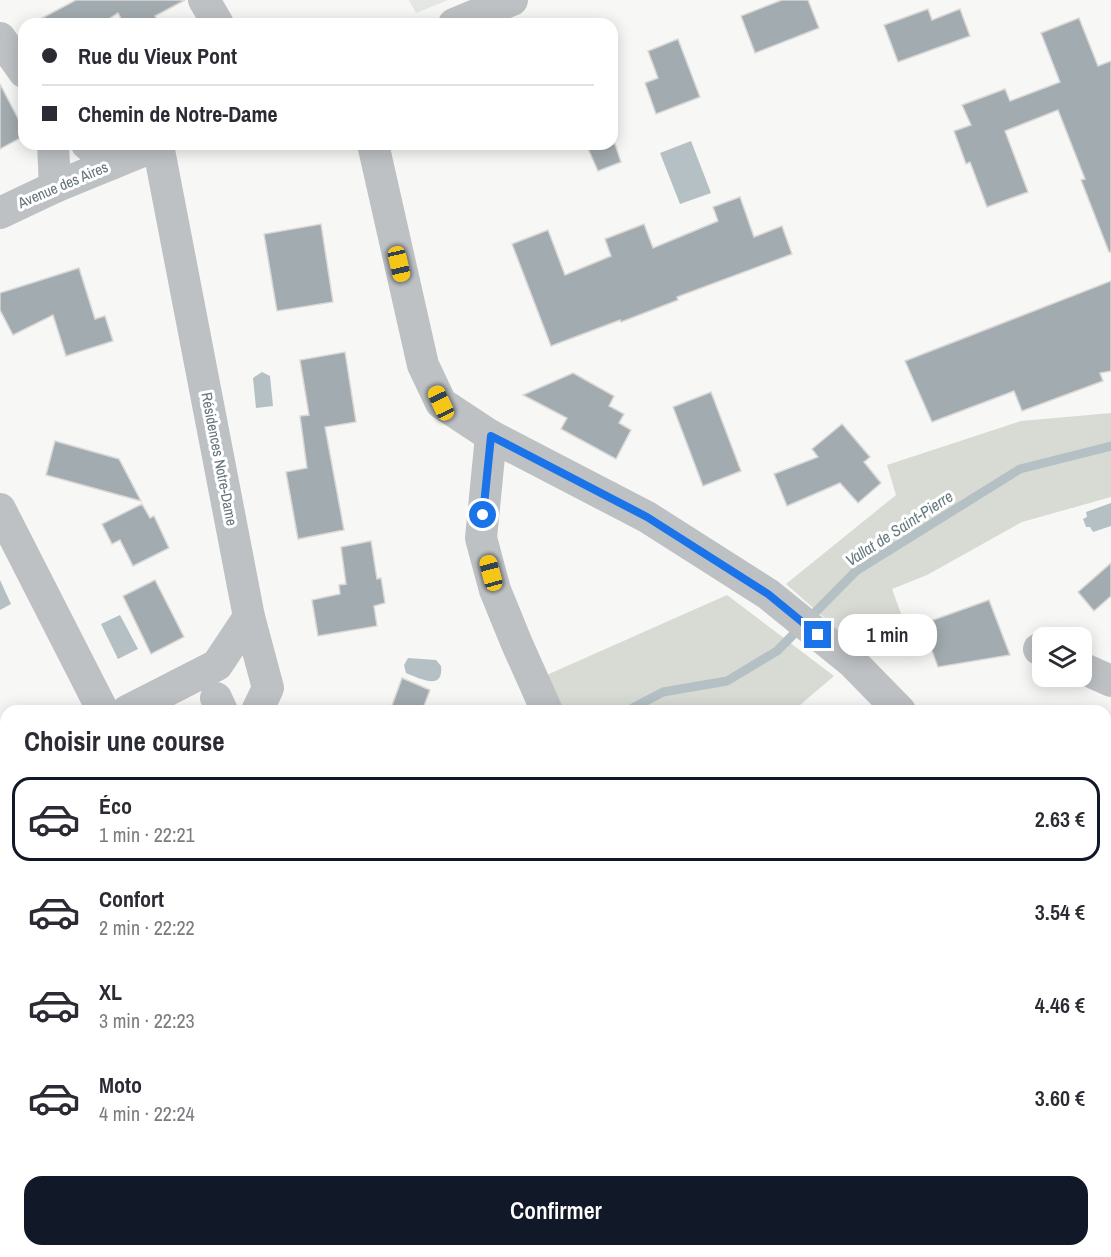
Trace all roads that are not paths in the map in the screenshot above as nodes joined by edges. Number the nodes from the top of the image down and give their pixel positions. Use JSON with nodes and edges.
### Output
{"nodes":[{"id":1,"x":204,"y":0,"type":"edge"},
{"id":2,"x":512,"y":0,"type":"edge"},
{"id":3,"x":214,"y":18,"type":"edge"},
{"id":4,"x":468,"y":18,"type":"edge"},
{"id":5,"x":0,"y":38,"type":"edge"},
{"id":6,"x":18,"y":64,"type":"edge"},
{"id":7,"x":53,"y":150,"type":"edge"},
{"id":8,"x":94,"y":150,"type":"edge"},
{"id":9,"x":146,"y":150,"type":"edge"},
{"id":10,"x":160,"y":150,"type":"edge"},
{"id":11,"x":374,"y":150,"type":"edge"},
{"id":12,"x":111,"y":164,"type":"junction"},
{"id":13,"x":55,"y":187,"type":"junction"},
{"id":14,"x":0,"y":213,"type":"edge"},
{"id":15,"x":491,"y":436,"type":"junction"},
{"id":16,"x":0,"y":508,"type":"edge"},
{"id":17,"x":249,"y":617,"type":"junction"},
{"id":18,"x":1092,"y":672,"type":"edge"},
{"id":19,"x":1111,"y":681,"type":"edge"},
{"id":20,"x":101,"y":705,"type":"edge"},
{"id":21,"x":139,"y":705,"type":"edge"},
{"id":22,"x":260,"y":705,"type":"edge"},
{"id":23,"x":544,"y":705,"type":"edge"},
{"id":24,"x":894,"y":705,"type":"edge"}],
"edges":[{"from":1,"to":3,"type":"street"},
{"from":2,"to":4,"type":"street"},
{"from":5,"to":6,"type":"street"},
{"from":7,"to":13,"type":"street"},
{"from":8,"to":12,"type":"street"},
{"from":9,"to":12,"type":"street","name":"Avenue des Aires"},
{"from":10,"to":17,"type":"street","name":"Résidences Notre-Dame"},
{"from":11,"to":15,"type":"street"},
{"from":12,"to":13,"type":"street","name":"Avenue des Aires"},
{"from":13,"to":14,"type":"street","name":"Avenue des Aires"},
{"from":15,"to":23,"type":"street"},
{"from":15,"to":24,"type":"street"},
{"from":16,"to":20,"type":"street"},
{"from":17,"to":21,"type":"street"},
{"from":17,"to":22,"type":"street","name":"Résidences Notre-Dame"},
{"from":18,"to":19,"type":"street"}]}
